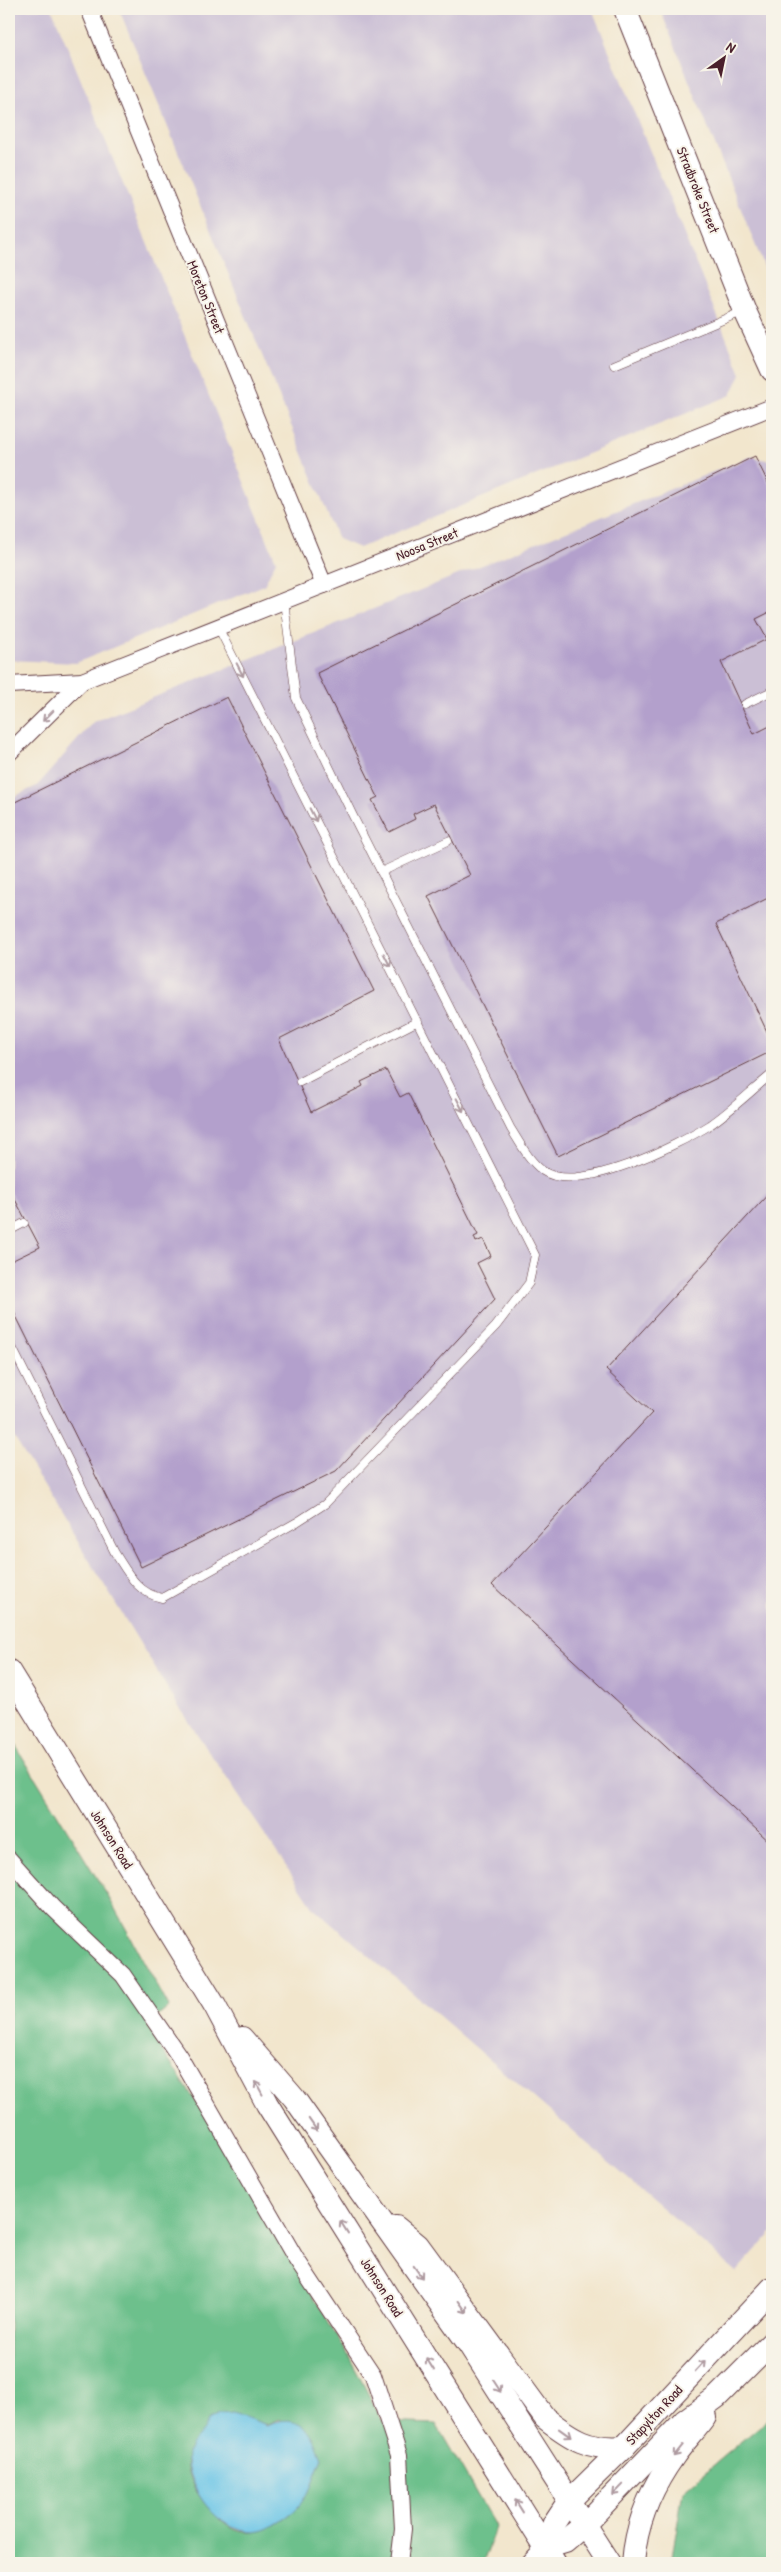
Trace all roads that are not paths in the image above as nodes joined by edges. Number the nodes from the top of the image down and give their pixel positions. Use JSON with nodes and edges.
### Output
{"nodes":[{"id":1,"x":89,"y":9,"type":"edge"},
{"id":2,"x":626,"y":9,"type":"edge"},
{"id":3,"x":746,"y":311,"type":"junction"},
{"id":4,"x":614,"y":365,"type":"dead end"},
{"id":5,"x":772,"y":370,"type":"edge"},
{"id":6,"x":772,"y":407,"type":"edge"},
{"id":7,"x":324,"y":585,"type":"junction"},
{"id":8,"x":284,"y":601,"type":"junction"},
{"id":9,"x":218,"y":627,"type":"junction"},
{"id":10,"x":82,"y":681,"type":"junction"},
{"id":11,"x":9,"y":685,"type":"edge"},
{"id":12,"x":772,"y":691,"type":"edge"},
{"id":13,"x":745,"y":704,"type":"dead end"},
{"id":14,"x":9,"y":753,"type":"edge"},
{"id":15,"x":448,"y":841,"type":"dead end"},
{"id":16,"x":381,"y":872,"type":"junction"},
{"id":17,"x":418,"y":1022,"type":"junction"},
{"id":18,"x":772,"y":1074,"type":"edge"},
{"id":19,"x":300,"y":1082,"type":"dead end"},
{"id":20,"x":24,"y":1223,"type":"dead end"},
{"id":21,"x":9,"y":1230,"type":"edge"},
{"id":22,"x":9,"y":1341,"type":"edge"},
{"id":23,"x":9,"y":1671,"type":"edge"},
{"id":24,"x":9,"y":1859,"type":"edge"},
{"id":25,"x":215,"y":2006,"type":"junction"},
{"id":26,"x":372,"y":2207,"type":"junction"},
{"id":27,"x":772,"y":2288,"type":"edge"},
{"id":28,"x":772,"y":2342,"type":"edge"},
{"id":29,"x":717,"y":2397,"type":"junction"},
{"id":30,"x":624,"y":2447,"type":"junction"},
{"id":31,"x":568,"y":2502,"type":"junction"},
{"id":32,"x":584,"y":2526,"type":"junction"},
{"id":33,"x":543,"y":2558,"type":"edge"},
{"id":34,"x":398,"y":2563,"type":"edge"},
{"id":35,"x":609,"y":2563,"type":"edge"},
{"id":36,"x":633,"y":2563,"type":"edge"}],
"edges":[{"from":1,"to":7,"type":"street","name":"Moreton Street"},
{"from":2,"to":3,"type":"main road","name":"Stradbroke Street"},
{"from":3,"to":4,"type":"lane"},
{"from":3,"to":5,"type":"main road","name":"Stradbroke Street"},
{"from":6,"to":7,"type":"street","name":"Noosa Street"},
{"from":7,"to":8,"type":"street","name":"Noosa Street"},
{"from":8,"to":9,"type":"street","name":"Noosa Street"},
{"from":8,"to":16,"type":"lane"},
{"from":9,"to":10,"type":"street","name":"Noosa Street"},
{"from":9,"to":17,"type":"lane","one_way":true},
{"from":10,"to":11,"type":"street","name":"Noosa Street"},
{"from":10,"to":14,"type":"street","name":"Noosa Street","one_way":true},
{"from":12,"to":13,"type":"lane"},
{"from":15,"to":16,"type":"lane"},
{"from":16,"to":18,"type":"lane"},
{"from":17,"to":19,"type":"lane"},
{"from":17,"to":22,"type":"lane","one_way":true},
{"from":20,"to":21,"type":"lane"},
{"from":23,"to":25,"type":"main road","name":"Johnson Road"},
{"from":24,"to":34,"type":"street"},
{"from":25,"to":26,"type":"main road","name":"Johnson Road","one_way":true},
{"from":33,"to":25,"type":"main road","name":"Johnson Road","one_way":true},
{"from":26,"to":30,"type":"main road","name":"Johnson Road","one_way":true},
{"from":26,"to":31,"type":"main road","name":"Johnson Road","one_way":true},
{"from":30,"to":27,"type":"main road","name":"Stapylton Road","one_way":true},
{"from":28,"to":29,"type":"main road","name":"Stapylton Road"},
{"from":29,"to":32,"type":"main road","name":"Stapylton Road","one_way":true},
{"from":29,"to":36,"type":"main road","name":"Stapylton Road","one_way":true},
{"from":30,"to":31,"type":"main road","name":"Stapylton Road"},
{"from":31,"to":32,"type":"main road","name":"Johnson Road"},
{"from":31,"to":33,"type":"main road","name":"Stapylton Road"},
{"from":32,"to":33,"type":"main road","name":"Stapylton Road"},
{"from":32,"to":35,"type":"main road","name":"Johnson Road"}]}
